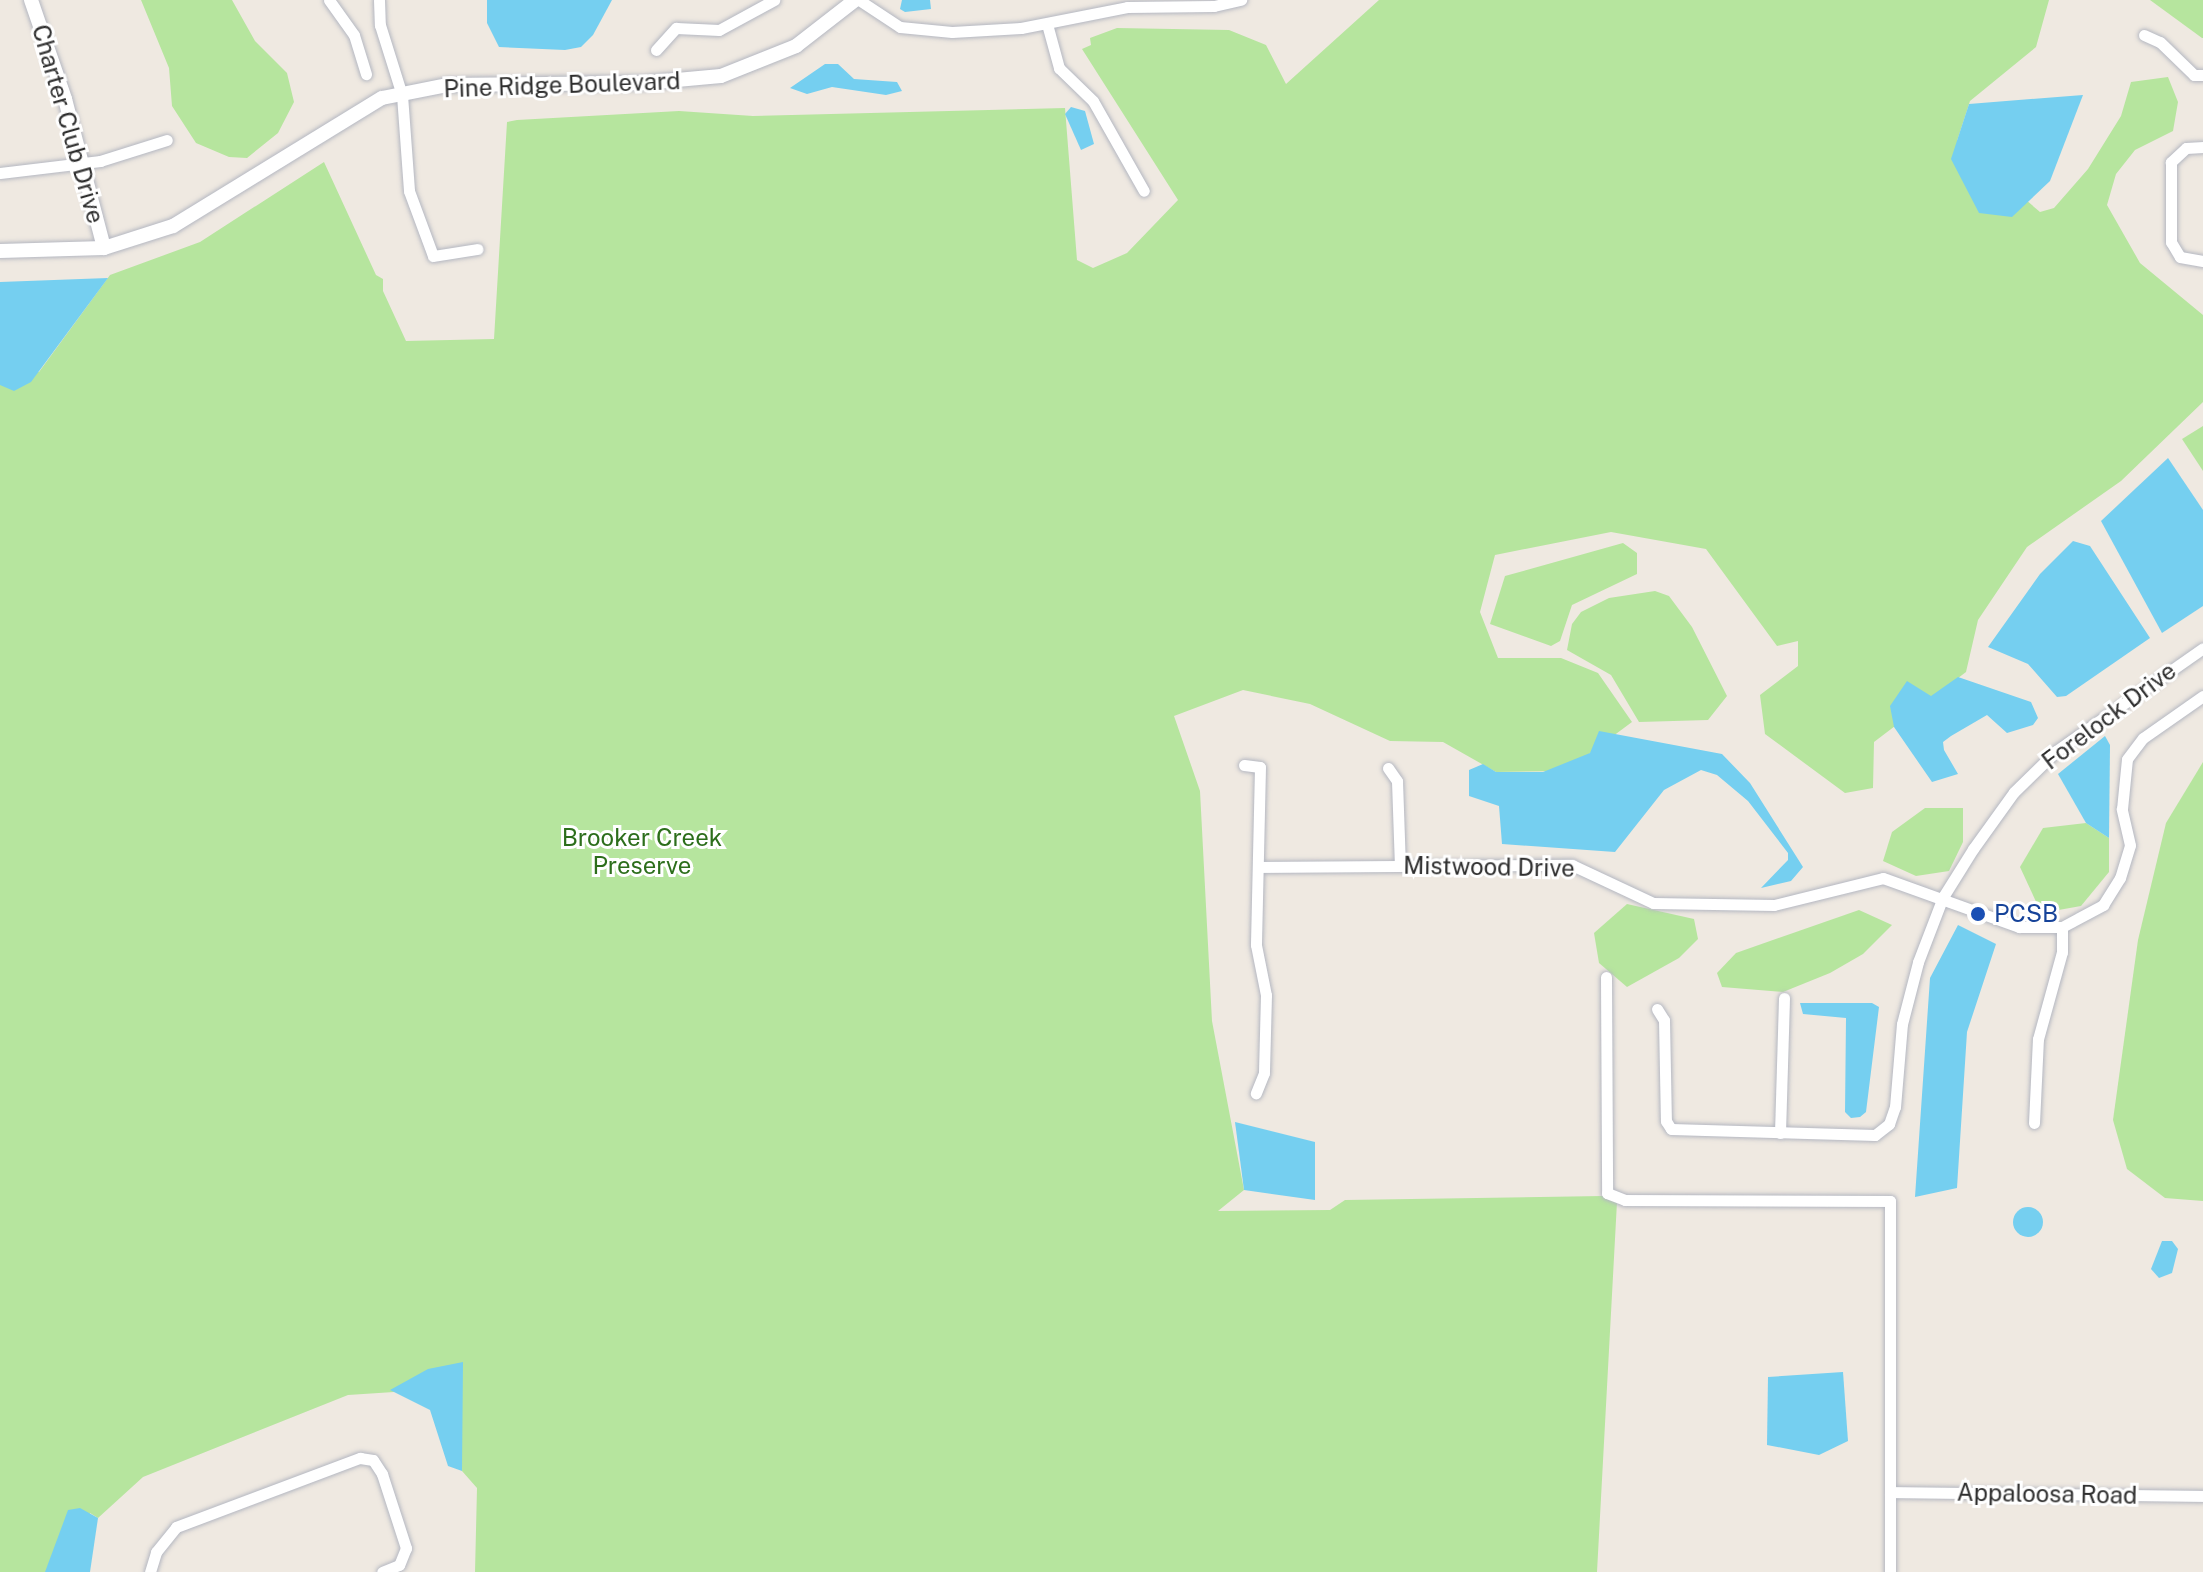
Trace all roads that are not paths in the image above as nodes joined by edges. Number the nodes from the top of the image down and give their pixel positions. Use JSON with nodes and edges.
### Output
{"nodes":[{"id":1,"x":31,"y":0,"type":"edge"},
{"id":2,"x":329,"y":0,"type":"edge"},
{"id":3,"x":379,"y":0,"type":"edge"},
{"id":4,"x":774,"y":0,"type":"edge"},
{"id":5,"x":857,"y":0,"type":"edge"},
{"id":6,"x":1241,"y":0,"type":"edge"},
{"id":7,"x":1047,"y":24,"type":"junction"},
{"id":8,"x":2144,"y":35,"type":"dead end"},
{"id":9,"x":656,"y":50,"type":"dead end"},
{"id":10,"x":366,"y":74,"type":"dead end"},
{"id":11,"x":2203,"y":75,"type":"edge"},
{"id":12,"x":402,"y":95,"type":"junction"},
{"id":13,"x":167,"y":140,"type":"dead end"},
{"id":14,"x":2203,"y":147,"type":"edge"},
{"id":15,"x":81,"y":161,"type":"junction"},
{"id":16,"x":0,"y":173,"type":"edge"},
{"id":17,"x":1144,"y":191,"type":"dead end"},
{"id":18,"x":104,"y":248,"type":"junction"},
{"id":19,"x":477,"y":249,"type":"dead end"},
{"id":20,"x":0,"y":251,"type":"edge"},
{"id":21,"x":2203,"y":261,"type":"edge"},
{"id":22,"x":2203,"y":648,"type":"edge"},
{"id":23,"x":2203,"y":696,"type":"edge"},
{"id":24,"x":1244,"y":765,"type":"dead end"},
{"id":25,"x":1388,"y":768,"type":"dead end"},
{"id":26,"x":1400,"y":865,"type":"junction"},
{"id":27,"x":1259,"y":867,"type":"junction"},
{"id":28,"x":1943,"y":897,"type":"junction"},
{"id":29,"x":2062,"y":927,"type":"junction"},
{"id":30,"x":1606,"y":977,"type":"dead end"},
{"id":31,"x":1784,"y":998,"type":"dead end"},
{"id":32,"x":1657,"y":1009,"type":"dead end"},
{"id":33,"x":1256,"y":1093,"type":"dead end"},
{"id":34,"x":2034,"y":1123,"type":"dead end"},
{"id":35,"x":1780,"y":1133,"type":"junction"},
{"id":36,"x":1890,"y":1492,"type":"junction"},
{"id":37,"x":2203,"y":1496,"type":"edge"},
{"id":38,"x":150,"y":1572,"type":"edge"},
{"id":39,"x":382,"y":1572,"type":"edge"},
{"id":40,"x":1890,"y":1572,"type":"edge"}],
"edges":[{"from":1,"to":15,"type":"street","name":"Charter Club Drive"},
{"from":2,"to":10,"type":"street"},
{"from":3,"to":12,"type":"street"},
{"from":4,"to":9,"type":"street"},
{"from":5,"to":7,"type":"street"},
{"from":5,"to":12,"type":"street","name":"Pine Ridge Boulevard"},
{"from":6,"to":7,"type":"street"},
{"from":7,"to":17,"type":"street"},
{"from":8,"to":11,"type":"street"},
{"from":12,"to":18,"type":"street","name":"Pine Ridge Boulevard"},
{"from":12,"to":19,"type":"street"},
{"from":13,"to":15,"type":"street"},
{"from":14,"to":21,"type":"street"},
{"from":15,"to":16,"type":"street"},
{"from":15,"to":18,"type":"street","name":"Charter Club Drive"},
{"from":18,"to":20,"type":"street","name":"Pine Ridge Boulevard"},
{"from":22,"to":28,"type":"street","name":"Forelock Drive"},
{"from":23,"to":29,"type":"street"},
{"from":24,"to":27,"type":"street"},
{"from":25,"to":26,"type":"street"},
{"from":26,"to":27,"type":"street","name":"Mistwood Drive"},
{"from":26,"to":28,"type":"street","name":"Mistwood Drive"},
{"from":27,"to":33,"type":"street"},
{"from":28,"to":29,"type":"street","name":"Mistwood Drive"},
{"from":28,"to":35,"type":"street","name":"Forelock Drive"},
{"from":29,"to":34,"type":"street"},
{"from":30,"to":36,"type":"street"},
{"from":31,"to":35,"type":"street"},
{"from":32,"to":35,"type":"street"},
{"from":36,"to":37,"type":"street","name":"Appaloosa Road"},
{"from":36,"to":40,"type":"street"},
{"from":38,"to":39,"type":"street"}]}
